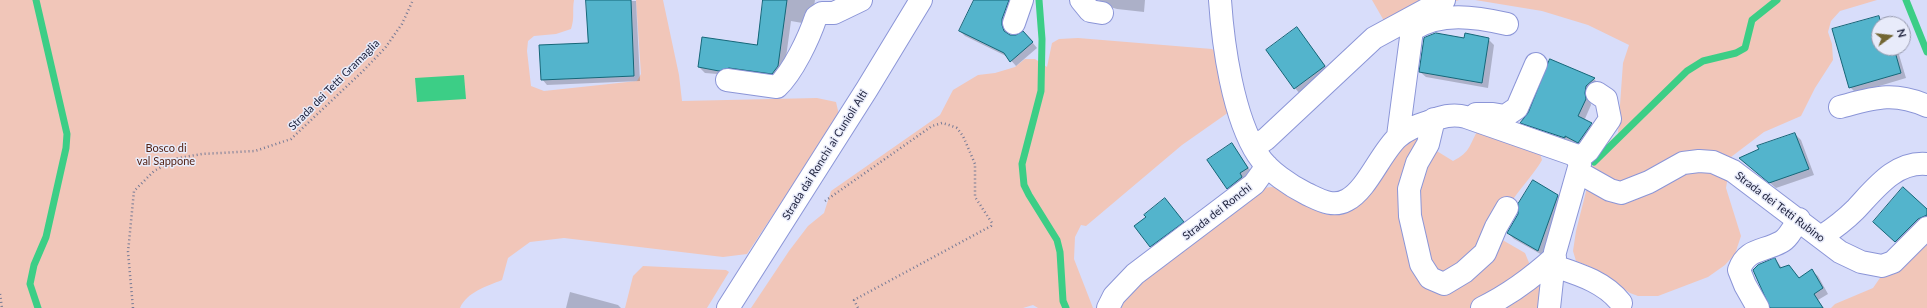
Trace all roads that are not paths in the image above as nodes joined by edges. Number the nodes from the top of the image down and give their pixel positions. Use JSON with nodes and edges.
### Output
{"nodes":[{"id":1,"x":861,"y":0,"type":"edge"},
{"id":2,"x":921,"y":0,"type":"edge"},
{"id":3,"x":1022,"y":0,"type":"edge"},
{"id":4,"x":1081,"y":0,"type":"edge"},
{"id":5,"x":1220,"y":0,"type":"edge"},
{"id":6,"x":1444,"y":0,"type":"edge"},
{"id":7,"x":1102,"y":13,"type":"dead end"},
{"id":8,"x":1014,"y":23,"type":"dead end"},
{"id":9,"x":1507,"y":24,"type":"dead end"},
{"id":10,"x":1536,"y":64,"type":"dead end"},
{"id":11,"x":727,"y":80,"type":"dead end"},
{"id":12,"x":1597,"y":93,"type":"dead end"},
{"id":13,"x":1927,"y":106,"type":"edge"},
{"id":14,"x":1840,"y":107,"type":"dead end"},
{"id":15,"x":1466,"y":117,"type":"junction"},
{"id":16,"x":1434,"y":119,"type":"junction"},
{"id":17,"x":1398,"y":136,"type":"junction"},
{"id":18,"x":1254,"y":147,"type":"junction"},
{"id":19,"x":1927,"y":164,"type":"edge"},
{"id":20,"x":1578,"y":165,"type":"junction"},
{"id":21,"x":1267,"y":166,"type":"junction"},
{"id":22,"x":1507,"y":208,"type":"dead end"},
{"id":23,"x":1799,"y":219,"type":"junction"},
{"id":24,"x":1927,"y":228,"type":"edge"},
{"id":25,"x":1821,"y":237,"type":"junction"},
{"id":26,"x":1554,"y":261,"type":"junction"},
{"id":27,"x":1621,"y":303,"type":"dead end"},
{"id":28,"x":728,"y":308,"type":"edge"},
{"id":29,"x":1108,"y":308,"type":"edge"},
{"id":30,"x":1482,"y":308,"type":"edge"},
{"id":31,"x":1549,"y":308,"type":"edge"},
{"id":32,"x":1758,"y":308,"type":"edge"}],
"edges":[{"from":1,"to":11,"type":"street"},
{"from":2,"to":28,"type":"street","name":"Strada dai Ronchi ai Cunioli Alti"},
{"from":3,"to":8,"type":"street"},
{"from":4,"to":7,"type":"street"},
{"from":5,"to":18,"type":"street"},
{"from":6,"to":18,"type":"street"},
{"from":9,"to":17,"type":"street"},
{"from":10,"to":15,"type":"street"},
{"from":12,"to":20,"type":"street"},
{"from":13,"to":14,"type":"street"},
{"from":15,"to":16,"type":"street","name":"Strada dei Tetti Rubino"},
{"from":15,"to":20,"type":"street","name":"Strada dei Tetti Rubino"},
{"from":16,"to":17,"type":"street","name":"Strada dei Tetti Rubino"},
{"from":16,"to":22,"type":"street"},
{"from":17,"to":21,"type":"street","name":"Strada dei Tetti Rubino"},
{"from":18,"to":21,"type":"street"},
{"from":19,"to":25,"type":"street"},
{"from":20,"to":23,"type":"street","name":"Strada dei Tetti Rubino"},
{"from":20,"to":26,"type":"street"},
{"from":21,"to":29,"type":"street","name":"Strada dei Ronchi"},
{"from":23,"to":25,"type":"street","name":"Strada dei Tetti Rubino"},
{"from":23,"to":32,"type":"street"},
{"from":24,"to":25,"type":"street","name":"Strada dei Tetti Rubino"},
{"from":26,"to":27,"type":"street"},
{"from":26,"to":30,"type":"street"},
{"from":26,"to":31,"type":"street"}]}
